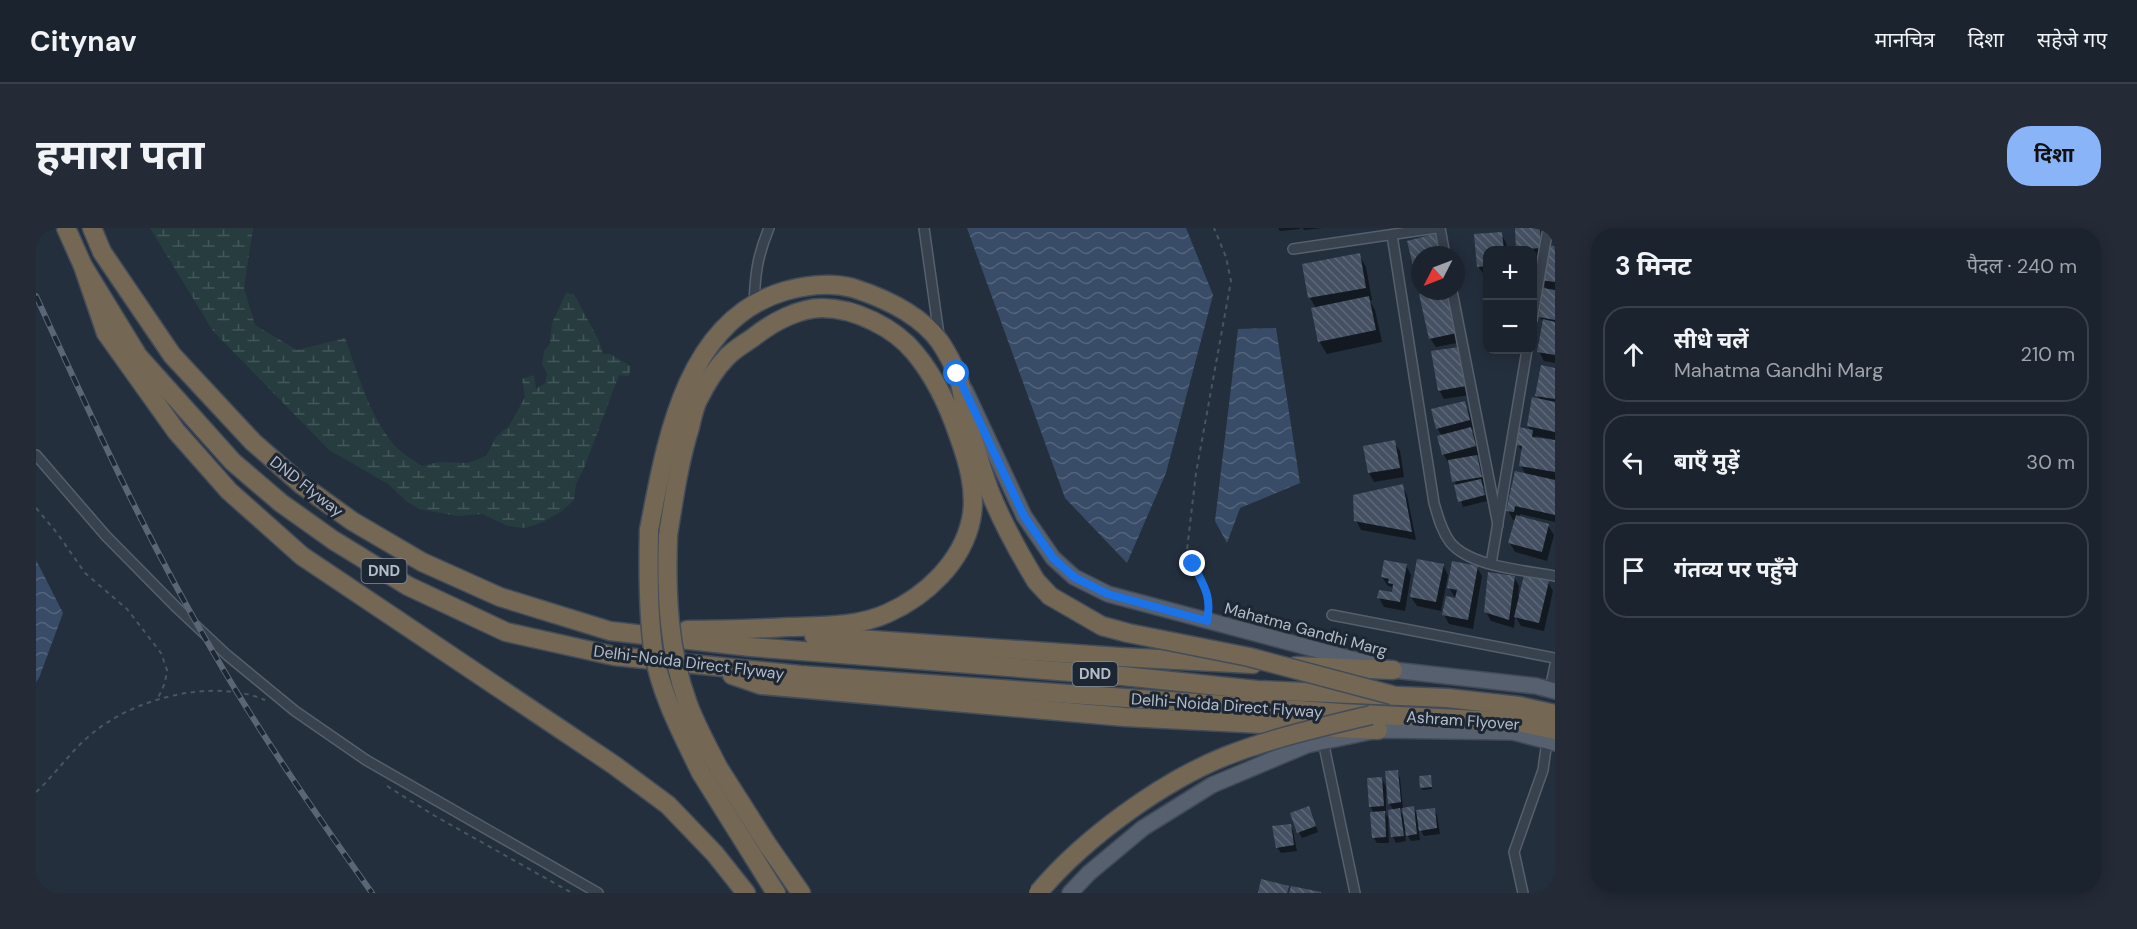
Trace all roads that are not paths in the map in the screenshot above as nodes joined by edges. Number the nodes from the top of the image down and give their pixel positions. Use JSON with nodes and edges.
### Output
{"nodes":[{"id":1,"x":66,"y":228,"type":"edge"},
{"id":2,"x":92,"y":228,"type":"edge"},
{"id":3,"x":770,"y":228,"type":"edge"},
{"id":4,"x":924,"y":228,"type":"edge"},
{"id":5,"x":1438,"y":228,"type":"edge"},
{"id":6,"x":1548,"y":228,"type":"edge"},
{"id":7,"x":1392,"y":235,"type":"junction"},
{"id":8,"x":1443,"y":246,"type":"edge"},
{"id":9,"x":1293,"y":249,"type":"dead end"},
{"id":10,"x":83,"y":266,"type":"junction"},
{"id":11,"x":1454,"y":300,"type":"edge"},
{"id":12,"x":1536,"y":300,"type":"edge"},
{"id":13,"x":754,"y":306,"type":"junction"},
{"id":14,"x":940,"y":342,"type":"junction"},
{"id":15,"x":1526,"y":354,"type":"edge"},
{"id":16,"x":957,"y":374,"type":"junction"},
{"id":17,"x":36,"y":455,"type":"edge"},
{"id":18,"x":1498,"y":525,"type":"junction"},
{"id":19,"x":1491,"y":564,"type":"junction"},
{"id":20,"x":1555,"y":576,"type":"edge"},
{"id":21,"x":1332,"y":615,"type":"dead end"},
{"id":22,"x":728,"y":630,"type":"junction"},
{"id":23,"x":610,"y":631,"type":"junction"},
{"id":24,"x":1555,"y":658,"type":"edge"},
{"id":25,"x":699,"y":664,"type":"junction"},
{"id":26,"x":1555,"y":665,"type":"edge"},
{"id":27,"x":1393,"y":670,"type":"junction"},
{"id":28,"x":1552,"y":690,"type":"edge"},
{"id":29,"x":1392,"y":695,"type":"junction"},
{"id":30,"x":1555,"y":714,"type":"edge"},
{"id":31,"x":1375,"y":722,"type":"junction"},
{"id":32,"x":1552,"y":738,"type":"edge"},
{"id":33,"x":1323,"y":741,"type":"junction"},
{"id":34,"x":598,"y":893,"type":"edge"},
{"id":35,"x":746,"y":893,"type":"edge"},
{"id":36,"x":776,"y":893,"type":"edge"},
{"id":37,"x":801,"y":893,"type":"edge"},
{"id":38,"x":1038,"y":893,"type":"edge"},
{"id":39,"x":1070,"y":893,"type":"edge"},
{"id":40,"x":1355,"y":893,"type":"edge"},
{"id":41,"x":1523,"y":893,"type":"edge"}],
"edges":[{"from":1,"to":10,"type":"highway"},
{"from":2,"to":23,"type":"highway","name":"DND Flyway"},
{"from":3,"to":13,"type":"street"},
{"from":4,"to":14,"type":"street"},
{"from":5,"to":7,"type":"street"},
{"from":5,"to":8,"type":"street"},
{"from":6,"to":12,"type":"street"},
{"from":7,"to":9,"type":"street"},
{"from":7,"to":19,"type":"street"},
{"from":10,"to":25,"type":"highway","name":"Delhi-Noida Direct Flyway","number":"DND"},
{"from":10,"to":35,"type":"highway"},
{"from":11,"to":18,"type":"street"},
{"from":13,"to":14,"type":"highway"},
{"from":13,"to":36,"type":"highway","bridge":true},
{"from":14,"to":16,"type":"highway"},
{"from":15,"to":18,"type":"street"},
{"from":16,"to":27,"type":"main road","name":"Mahatma Gandhi Marg"},
{"from":16,"to":29,"type":"highway","bridge":true},
{"from":17,"to":34,"type":"street"},
{"from":18,"to":19,"type":"street"},
{"from":19,"to":20,"type":"street"},
{"from":21,"to":24,"type":"street"},
{"from":22,"to":23,"type":"highway"},
{"from":22,"to":27,"type":"highway"},
{"from":22,"to":37,"type":"highway","bridge":true},
{"from":23,"to":29,"type":"highway","name":"Delhi-Noida Direct Flyway","number":"DND","bridge":true},
{"from":25,"to":31,"type":"highway","name":"Delhi-Noida Direct Flyway","number":"DND"},
{"from":25,"to":31,"type":"highway"},
{"from":26,"to":28,"type":"street"},
{"from":27,"to":28,"type":"main road","name":"Mahatma Gandhi Marg"},
{"from":29,"to":30,"type":"highway","name":"Ashram Flyover"},
{"from":31,"to":32,"type":"highway","name":"Ashram Flyover"},
{"from":31,"to":33,"type":"main road"},
{"from":31,"to":38,"type":"highway","bridge":true},
{"from":32,"to":41,"type":"street"},
{"from":33,"to":39,"type":"main road"},
{"from":33,"to":40,"type":"street"}]}
